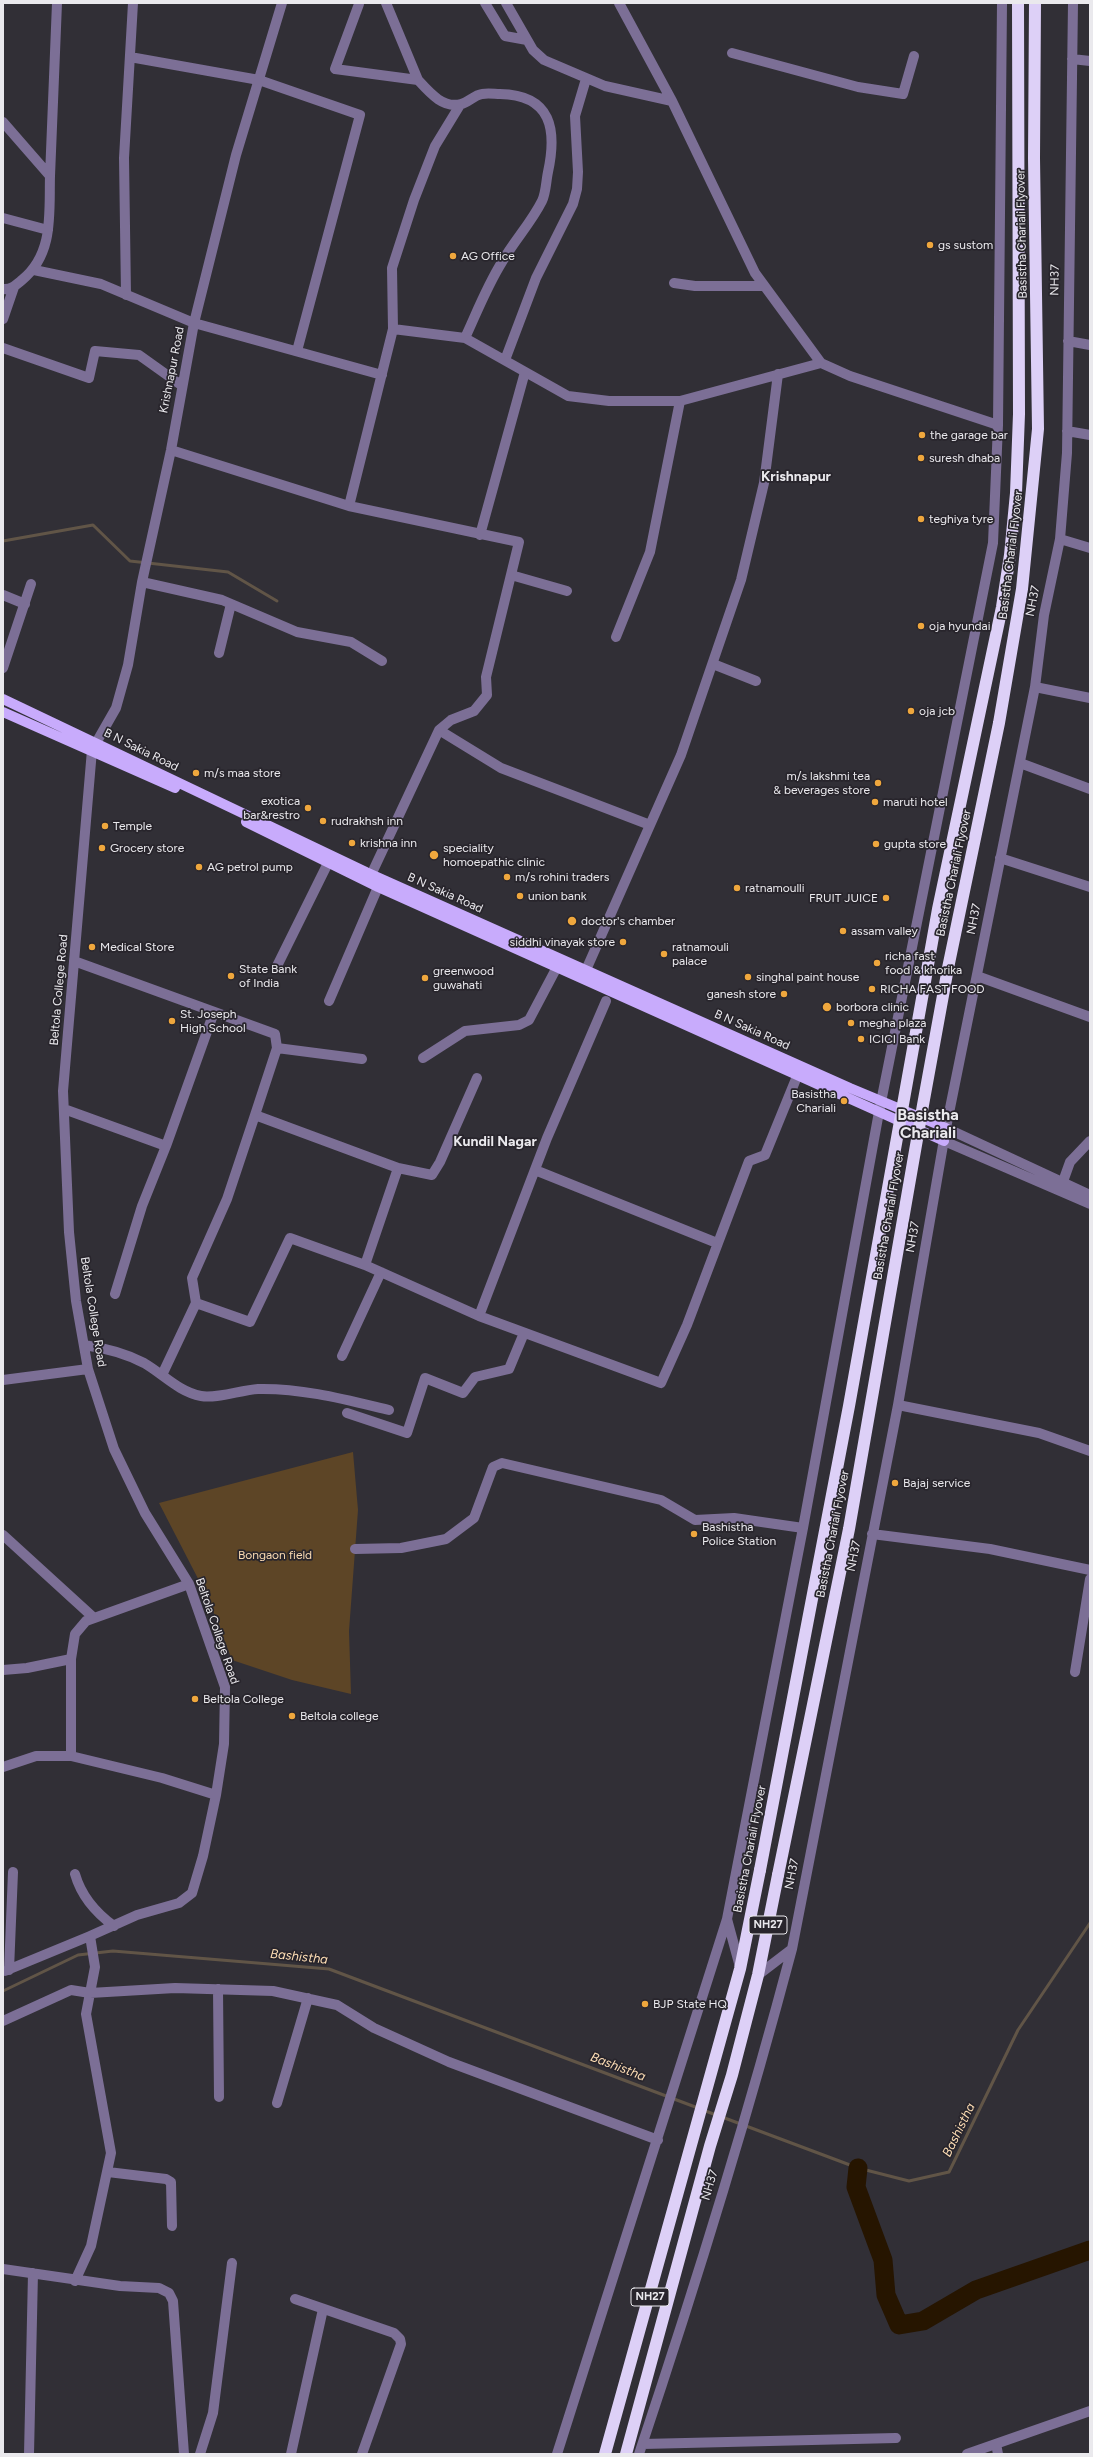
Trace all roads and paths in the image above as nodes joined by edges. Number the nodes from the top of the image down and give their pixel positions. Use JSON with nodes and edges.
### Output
{"nodes":[{"id":1,"x":57,"y":3,"type":"edge"},
{"id":2,"x":133,"y":3,"type":"edge"},
{"id":3,"x":282,"y":3,"type":"edge"},
{"id":4,"x":386,"y":3,"type":"edge"},
{"id":5,"x":485,"y":3,"type":"edge"},
{"id":6,"x":506,"y":3,"type":"edge"},
{"id":7,"x":619,"y":3,"type":"edge"},
{"id":8,"x":1002,"y":3,"type":"edge"},
{"id":9,"x":1018,"y":3,"type":"edge"},
{"id":10,"x":1035,"y":3,"type":"edge"},
{"id":11,"x":1073,"y":3,"type":"edge"},
{"id":12,"x":359,"y":4,"type":"dead end"},
{"id":13,"x":527,"y":40,"type":"junction"},
{"id":14,"x":732,"y":53,"type":"dead end"},
{"id":15,"x":914,"y":56,"type":"dead end"},
{"id":16,"x":130,"y":57,"type":"junction"},
{"id":17,"x":1072,"y":59,"type":"junction"},
{"id":18,"x":1090,"y":62,"type":"edge"},
{"id":19,"x":586,"y":79,"type":"junction"},
{"id":20,"x":259,"y":80,"type":"junction"},
{"id":21,"x":418,"y":80,"type":"junction"},
{"id":22,"x":672,"y":101,"type":"junction"},
{"id":23,"x":460,"y":104,"type":"junction"},
{"id":24,"x":3,"y":122,"type":"edge"},
{"id":25,"x":50,"y":176,"type":"junction"},
{"id":26,"x":3,"y":218,"type":"edge"},
{"id":27,"x":48,"y":230,"type":"junction"},
{"id":28,"x":34,"y":270,"type":"junction"},
{"id":29,"x":674,"y":283,"type":"dead end"},
{"id":30,"x":764,"y":286,"type":"junction"},
{"id":31,"x":14,"y":287,"type":"junction"},
{"id":32,"x":3,"y":289,"type":"edge"},
{"id":33,"x":126,"y":295,"type":"junction"},
{"id":34,"x":3,"y":319,"type":"edge"},
{"id":35,"x":194,"y":323,"type":"junction"},
{"id":36,"x":393,"y":329,"type":"junction"},
{"id":37,"x":465,"y":338,"type":"junction"},
{"id":38,"x":1068,"y":341,"type":"junction"},
{"id":39,"x":1090,"y":345,"type":"edge"},
{"id":40,"x":3,"y":348,"type":"edge"},
{"id":41,"x":297,"y":352,"type":"junction"},
{"id":42,"x":504,"y":360,"type":"junction"},
{"id":43,"x":821,"y":363,"type":"junction"},
{"id":44,"x":525,"y":372,"type":"junction"},
{"id":45,"x":778,"y":374,"type":"junction"},
{"id":46,"x":382,"y":375,"type":"junction"},
{"id":47,"x":181,"y":385,"type":"junction"},
{"id":48,"x":680,"y":401,"type":"junction"},
{"id":49,"x":998,"y":425,"type":"junction"},
{"id":50,"x":1067,"y":431,"type":"junction"},
{"id":51,"x":1090,"y":435,"type":"edge"},
{"id":52,"x":170,"y":450,"type":"junction"},
{"id":53,"x":349,"y":506,"type":"junction"},
{"id":54,"x":480,"y":535,"type":"junction"},
{"id":55,"x":1060,"y":539,"type":"junction"},
{"id":56,"x":1090,"y":548,"type":"edge"},
{"id":57,"x":511,"y":575,"type":"junction"},
{"id":58,"x":142,"y":582,"type":"junction"},
{"id":59,"x":31,"y":584,"type":"dead end"},
{"id":60,"x":567,"y":590,"type":"dead end"},
{"id":61,"x":3,"y":595,"type":"edge"},
{"id":62,"x":25,"y":604,"type":"junction"},
{"id":63,"x":231,"y":604,"type":"junction"},
{"id":64,"x":616,"y":637,"type":"dead end"},
{"id":65,"x":218,"y":652,"type":"dead end"},
{"id":66,"x":382,"y":661,"type":"dead end"},
{"id":67,"x":713,"y":664,"type":"junction"},
{"id":68,"x":3,"y":668,"type":"edge"},
{"id":69,"x":756,"y":681,"type":"dead end"},
{"id":70,"x":1035,"y":687,"type":"junction"},
{"id":71,"x":1090,"y":698,"type":"edge"},
{"id":72,"x":3,"y":699,"type":"edge"},
{"id":73,"x":3,"y":712,"type":"edge"},
{"id":74,"x":439,"y":730,"type":"junction"},
{"id":75,"x":94,"y":746,"type":"junction"},
{"id":76,"x":1020,"y":763,"type":"junction"},
{"id":77,"x":1090,"y":789,"type":"edge"},
{"id":78,"x":650,"y":825,"type":"junction"},
{"id":79,"x":1000,"y":858,"type":"junction"},
{"id":80,"x":328,"y":863,"type":"junction"},
{"id":81,"x":372,"y":875,"type":"junction"},
{"id":82,"x":378,"y":887,"type":"junction"},
{"id":83,"x":1090,"y":887,"type":"edge"},
{"id":84,"x":74,"y":961,"type":"junction"},
{"id":85,"x":557,"y":967,"type":"junction"},
{"id":86,"x":276,"y":968,"type":"dead end"},
{"id":87,"x":586,"y":970,"type":"junction"},
{"id":88,"x":977,"y":976,"type":"junction"},
{"id":89,"x":329,"y":1001,"type":"dead end"},
{"id":90,"x":606,"y":1001,"type":"dead end"},
{"id":91,"x":214,"y":1012,"type":"junction"},
{"id":92,"x":1090,"y":1017,"type":"edge"},
{"id":93,"x":277,"y":1048,"type":"junction"},
{"id":94,"x":423,"y":1058,"type":"dead end"},
{"id":95,"x":362,"y":1059,"type":"dead end"},
{"id":96,"x":798,"y":1074,"type":"junction"},
{"id":97,"x":477,"y":1078,"type":"dead end"},
{"id":98,"x":881,"y":1102,"type":"junction"},
{"id":99,"x":64,"y":1109,"type":"junction"},
{"id":100,"x":879,"y":1112,"type":"junction"},
{"id":101,"x":255,"y":1115,"type":"junction"},
{"id":102,"x":946,"y":1128,"type":"junction"},
{"id":103,"x":944,"y":1141,"type":"junction"},
{"id":104,"x":1090,"y":1141,"type":"edge"},
{"id":105,"x":166,"y":1146,"type":"junction"},
{"id":106,"x":398,"y":1168,"type":"junction"},
{"id":107,"x":535,"y":1170,"type":"junction"},
{"id":108,"x":1062,"y":1186,"type":"junction"},
{"id":109,"x":1090,"y":1194,"type":"edge"},
{"id":110,"x":1090,"y":1204,"type":"edge"},
{"id":111,"x":717,"y":1243,"type":"junction"},
{"id":112,"x":365,"y":1265,"type":"junction"},
{"id":113,"x":381,"y":1272,"type":"junction"},
{"id":114,"x":115,"y":1294,"type":"dead end"},
{"id":115,"x":196,"y":1303,"type":"junction"},
{"id":116,"x":479,"y":1316,"type":"junction"},
{"id":117,"x":524,"y":1333,"type":"junction"},
{"id":118,"x":84,"y":1345,"type":"junction"},
{"id":119,"x":342,"y":1356,"type":"dead end"},
{"id":120,"x":88,"y":1369,"type":"junction"},
{"id":121,"x":162,"y":1375,"type":"junction"},
{"id":122,"x":3,"y":1380,"type":"edge"},
{"id":123,"x":898,"y":1405,"type":"junction"},
{"id":124,"x":390,"y":1410,"type":"dead end"},
{"id":125,"x":347,"y":1414,"type":"dead end"},
{"id":126,"x":1090,"y":1451,"type":"edge"},
{"id":127,"x":803,"y":1528,"type":"junction"},
{"id":128,"x":872,"y":1534,"type":"junction"},
{"id":129,"x":3,"y":1535,"type":"edge"},
{"id":130,"x":355,"y":1549,"type":"dead end"},
{"id":131,"x":1090,"y":1570,"type":"edge"},
{"id":132,"x":1090,"y":1579,"type":"edge"},
{"id":133,"x":189,"y":1584,"type":"junction"},
{"id":134,"x":94,"y":1618,"type":"junction"},
{"id":135,"x":71,"y":1659,"type":"junction"},
{"id":136,"x":3,"y":1670,"type":"edge"},
{"id":137,"x":1075,"y":1672,"type":"dead end"},
{"id":138,"x":71,"y":1756,"type":"junction"},
{"id":139,"x":3,"y":1767,"type":"edge"},
{"id":140,"x":216,"y":1795,"type":"junction"},
{"id":141,"x":13,"y":1872,"type":"dead end"},
{"id":142,"x":75,"y":1874,"type":"dead end"},
{"id":143,"x":728,"y":1919,"type":"junction"},
{"id":144,"x":114,"y":1926,"type":"junction"},
{"id":145,"x":91,"y":1940,"type":"junction"},
{"id":146,"x":792,"y":1949,"type":"junction"},
{"id":147,"x":740,"y":1969,"type":"junction"},
{"id":148,"x":6,"y":1971,"type":"edge"},
{"id":149,"x":758,"y":1975,"type":"junction"},
{"id":150,"x":218,"y":1989,"type":"junction"},
{"id":151,"x":90,"y":1993,"type":"junction"},
{"id":152,"x":308,"y":1998,"type":"junction"},
{"id":153,"x":3,"y":2021,"type":"edge"},
{"id":154,"x":219,"y":2097,"type":"dead end"},
{"id":155,"x":277,"y":2103,"type":"dead end"},
{"id":156,"x":658,"y":2140,"type":"junction"},
{"id":157,"x":108,"y":2172,"type":"junction"},
{"id":158,"x":172,"y":2226,"type":"dead end"},
{"id":159,"x":232,"y":2263,"type":"dead end"},
{"id":160,"x":3,"y":2269,"type":"edge"},
{"id":161,"x":33,"y":2273,"type":"junction"},
{"id":162,"x":75,"y":2280,"type":"junction"},
{"id":163,"x":295,"y":2300,"type":"dead end"},
{"id":164,"x":323,"y":2309,"type":"junction"},
{"id":165,"x":1090,"y":2411,"type":"edge"},
{"id":166,"x":896,"y":2438,"type":"dead end"},
{"id":167,"x":643,"y":2444,"type":"junction"},
{"id":168,"x":997,"y":2449,"type":"edge"},
{"id":169,"x":29,"y":2454,"type":"edge"},
{"id":170,"x":184,"y":2454,"type":"edge"},
{"id":171,"x":200,"y":2454,"type":"edge"},
{"id":172,"x":291,"y":2454,"type":"edge"},
{"id":173,"x":362,"y":2454,"type":"edge"},
{"id":174,"x":557,"y":2454,"type":"edge"},
{"id":175,"x":605,"y":2454,"type":"edge"},
{"id":176,"x":626,"y":2454,"type":"edge"},
{"id":177,"x":639,"y":2454,"type":"edge"},
{"id":178,"x":967,"y":2454,"type":"edge"}],
"edges":[{"from":1,"to":25,"type":"street"},
{"from":2,"to":16,"type":"street"},
{"from":3,"to":20,"type":"street","name":"Krishnapur Road"},
{"from":4,"to":21,"type":"street"},
{"from":5,"to":13,"type":"street"},
{"from":6,"to":13,"type":"street"},
{"from":7,"to":22,"type":"street"},
{"from":8,"to":49,"type":"street"},
{"from":9,"to":147,"type":"highway","name":"Basistha Chariali Flyover","number":"NH27","bridge":true},
{"from":10,"to":149,"type":"highway","name":"Basistha Chariali Flyover","number":"NH27","bridge":true},
{"from":11,"to":17,"type":"street","name":"NH37"},
{"from":12,"to":21,"type":"street"},
{"from":13,"to":19,"type":"street"},
{"from":14,"to":15,"type":"street"},
{"from":16,"to":20,"type":"street"},
{"from":16,"to":33,"type":"street"},
{"from":17,"to":18,"type":"street"},
{"from":17,"to":38,"type":"street","name":"NH37"},
{"from":19,"to":22,"type":"street"},
{"from":19,"to":42,"type":"street"},
{"from":20,"to":35,"type":"street","name":"Krishnapur Road"},
{"from":20,"to":41,"type":"street"},
{"from":21,"to":23,"type":"street"},
{"from":22,"to":30,"type":"street"},
{"from":23,"to":36,"type":"street"},
{"from":23,"to":37,"type":"street"},
{"from":24,"to":25,"type":"street"},
{"from":25,"to":27,"type":"street"},
{"from":26,"to":27,"type":"street"},
{"from":27,"to":28,"type":"street"},
{"from":28,"to":31,"type":"street"},
{"from":28,"to":33,"type":"street"},
{"from":29,"to":30,"type":"street"},
{"from":30,"to":43,"type":"street"},
{"from":31,"to":32,"type":"street"},
{"from":31,"to":34,"type":"street"},
{"from":33,"to":35,"type":"street"},
{"from":35,"to":41,"type":"street"},
{"from":35,"to":47,"type":"street","name":"Krishnapur Road"},
{"from":36,"to":37,"type":"street"},
{"from":36,"to":46,"type":"street"},
{"from":37,"to":42,"type":"street"},
{"from":38,"to":39,"type":"street"},
{"from":38,"to":50,"type":"street","name":"NH37"},
{"from":40,"to":47,"type":"street"},
{"from":41,"to":46,"type":"street"},
{"from":42,"to":44,"type":"street"},
{"from":43,"to":45,"type":"street"},
{"from":43,"to":49,"type":"street"},
{"from":44,"to":48,"type":"street"},
{"from":44,"to":54,"type":"street"},
{"from":45,"to":48,"type":"street"},
{"from":45,"to":67,"type":"street"},
{"from":46,"to":53,"type":"street"},
{"from":47,"to":52,"type":"street","name":"Krishnapur Road"},
{"from":48,"to":64,"type":"street"},
{"from":49,"to":98,"type":"street"},
{"from":50,"to":51,"type":"street"},
{"from":50,"to":55,"type":"street","name":"NH37"},
{"from":52,"to":53,"type":"street"},
{"from":52,"to":58,"type":"street","name":"Krishnapur Road"},
{"from":53,"to":54,"type":"street"},
{"from":54,"to":57,"type":"street"},
{"from":55,"to":56,"type":"street"},
{"from":55,"to":70,"type":"street","name":"NH37"},
{"from":57,"to":60,"type":"street"},
{"from":57,"to":74,"type":"street"},
{"from":58,"to":63,"type":"street"},
{"from":58,"to":75,"type":"street","name":"Krishnapur Road"},
{"from":59,"to":62,"type":"street"},
{"from":61,"to":62,"type":"street"},
{"from":62,"to":68,"type":"street"},
{"from":63,"to":65,"type":"street"},
{"from":63,"to":66,"type":"street"},
{"from":67,"to":69,"type":"street"},
{"from":67,"to":78,"type":"street"},
{"from":70,"to":71,"type":"street"},
{"from":70,"to":76,"type":"street","name":"NH37"},
{"from":72,"to":75,"type":"main road","name":"B N Sakia Road"},
{"from":73,"to":75,"type":"main road","name":"B N Sakia Road"},
{"from":74,"to":78,"type":"street"},
{"from":74,"to":81,"type":"street"},
{"from":75,"to":80,"type":"main road","name":"B N Sakia Road"},
{"from":75,"to":81,"type":"main road","name":"B N Sakia Road"},
{"from":75,"to":84,"type":"street","name":"Beltola College Road"},
{"from":76,"to":77,"type":"street"},
{"from":76,"to":79,"type":"street","name":"NH37"},
{"from":78,"to":87,"type":"street"},
{"from":79,"to":83,"type":"street"},
{"from":79,"to":88,"type":"street","name":"NH37"},
{"from":80,"to":82,"type":"main road","name":"B N Sakia Road"},
{"from":80,"to":86,"type":"street"},
{"from":81,"to":87,"type":"main road","name":"B N Sakia Road"},
{"from":82,"to":85,"type":"main road","name":"B N Sakia Road"},
{"from":82,"to":89,"type":"street"},
{"from":84,"to":91,"type":"street"},
{"from":84,"to":99,"type":"street","name":"Beltola College Road"},
{"from":85,"to":94,"type":"street"},
{"from":85,"to":96,"type":"main road","name":"B N Sakia Road"},
{"from":87,"to":98,"type":"main road","name":"B N Sakia Road"},
{"from":88,"to":92,"type":"street"},
{"from":88,"to":102,"type":"street","name":"NH37"},
{"from":90,"to":107,"type":"street"},
{"from":91,"to":93,"type":"street"},
{"from":91,"to":105,"type":"street"},
{"from":93,"to":95,"type":"street"},
{"from":93,"to":101,"type":"street"},
{"from":96,"to":100,"type":"main road","name":"B N Sakia Road"},
{"from":96,"to":111,"type":"street"},
{"from":97,"to":106,"type":"street"},
{"from":98,"to":100,"type":"street"},
{"from":98,"to":102,"type":"main road","name":"B N Sakia Road"},
{"from":99,"to":105,"type":"street"},
{"from":99,"to":118,"type":"street","name":"Beltola College Road"},
{"from":100,"to":103,"type":"main road","name":"B N Sakia Road"},
{"from":100,"to":127,"type":"street"},
{"from":101,"to":106,"type":"street"},
{"from":101,"to":115,"type":"street"},
{"from":102,"to":103,"type":"street","name":"NH37"},
{"from":102,"to":108,"type":"street"},
{"from":103,"to":108,"type":"street"},
{"from":103,"to":123,"type":"street","name":"NH37"},
{"from":104,"to":108,"type":"street"},
{"from":105,"to":114,"type":"street"},
{"from":106,"to":112,"type":"street"},
{"from":107,"to":111,"type":"street"},
{"from":107,"to":116,"type":"street"},
{"from":108,"to":109,"type":"street"},
{"from":108,"to":110,"type":"street"},
{"from":111,"to":117,"type":"street"},
{"from":112,"to":113,"type":"street"},
{"from":112,"to":115,"type":"street"},
{"from":113,"to":116,"type":"street"},
{"from":113,"to":119,"type":"street"},
{"from":115,"to":121,"type":"street"},
{"from":116,"to":117,"type":"street"},
{"from":117,"to":125,"type":"street"},
{"from":118,"to":120,"type":"street","name":"Beltola College Road"},
{"from":118,"to":121,"type":"street"},
{"from":120,"to":122,"type":"street"},
{"from":120,"to":133,"type":"street","name":"Beltola College Road"},
{"from":121,"to":124,"type":"street"},
{"from":123,"to":126,"type":"street"},
{"from":123,"to":128,"type":"street","name":"NH37"},
{"from":127,"to":130,"type":"street"},
{"from":127,"to":143,"type":"street"},
{"from":128,"to":131,"type":"street"},
{"from":128,"to":146,"type":"street","name":"NH37"},
{"from":129,"to":134,"type":"street"},
{"from":132,"to":137,"type":"street"},
{"from":133,"to":134,"type":"street"},
{"from":133,"to":140,"type":"street","name":"Beltola College Road"},
{"from":134,"to":135,"type":"street"},
{"from":135,"to":136,"type":"street"},
{"from":135,"to":138,"type":"street"},
{"from":138,"to":139,"type":"street"},
{"from":138,"to":140,"type":"street"},
{"from":140,"to":144,"type":"street","name":"Beltola College Road"},
{"from":141,"to":148,"type":"street"},
{"from":142,"to":144,"type":"street"},
{"from":143,"to":147,"type":"street"},
{"from":143,"to":156,"type":"street"},
{"from":144,"to":145,"type":"street","name":"Beltola College Road"},
{"from":145,"to":148,"type":"street","name":"Beltola College Road"},
{"from":145,"to":151,"type":"street"},
{"from":146,"to":149,"type":"street"},
{"from":146,"to":167,"type":"street","name":"NH37"},
{"from":147,"to":175,"type":"highway","number":"NH27"},
{"from":149,"to":176,"type":"highway","number":"NH27"},
{"from":150,"to":151,"type":"street"},
{"from":150,"to":152,"type":"street"},
{"from":150,"to":154,"type":"street"},
{"from":151,"to":153,"type":"street"},
{"from":151,"to":157,"type":"street"},
{"from":152,"to":155,"type":"street"},
{"from":152,"to":156,"type":"street"},
{"from":156,"to":174,"type":"street"},
{"from":157,"to":158,"type":"street"},
{"from":157,"to":162,"type":"street"},
{"from":159,"to":171,"type":"street"},
{"from":160,"to":161,"type":"street"},
{"from":161,"to":162,"type":"street"},
{"from":161,"to":169,"type":"street"},
{"from":162,"to":170,"type":"street"},
{"from":163,"to":164,"type":"street"},
{"from":164,"to":172,"type":"street"},
{"from":164,"to":173,"type":"street"},
{"from":165,"to":168,"type":"street"},
{"from":166,"to":167,"type":"street"},
{"from":167,"to":177,"type":"street","name":"NH37"},
{"from":168,"to":178,"type":"street"}]}
